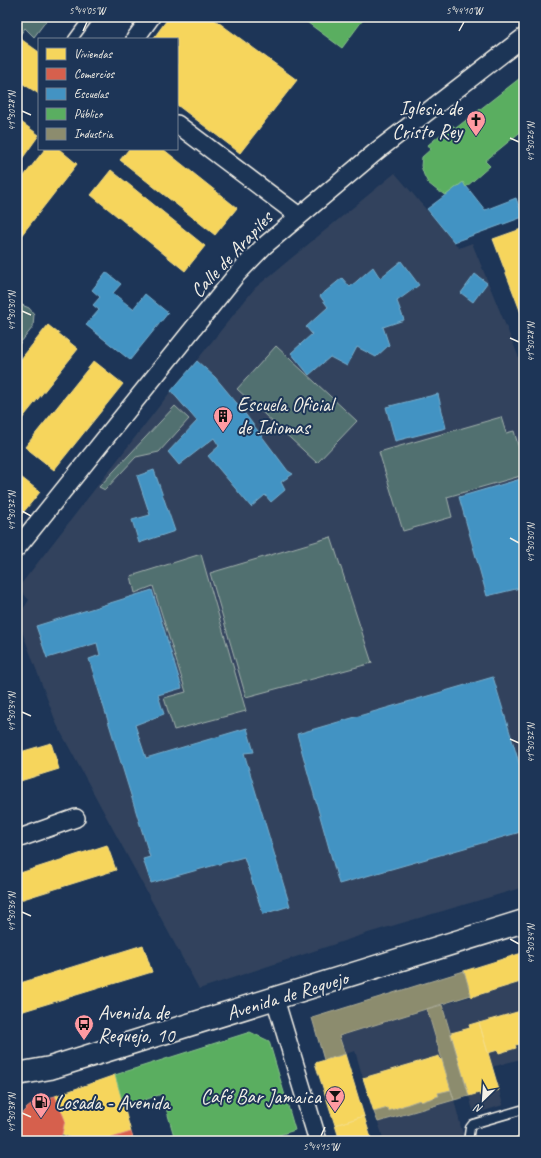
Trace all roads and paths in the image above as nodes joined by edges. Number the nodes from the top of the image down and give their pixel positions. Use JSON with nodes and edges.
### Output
{"nodes":[{"id":1,"x":89,"y":17,"type":"edge"},
{"id":2,"x":151,"y":17,"type":"edge"},
{"id":3,"x":524,"y":37,"type":"edge"},
{"id":4,"x":74,"y":38,"type":"edge"},
{"id":5,"x":136,"y":38,"type":"edge"},
{"id":6,"x":178,"y":125,"type":"edge"},
{"id":7,"x":298,"y":216,"type":"junction"},
{"id":8,"x":17,"y":548,"type":"edge"},
{"id":9,"x":76,"y":818,"type":"dead end"},
{"id":10,"x":17,"y":839,"type":"edge"},
{"id":11,"x":524,"y":921,"type":"edge"},
{"id":12,"x":275,"y":999,"type":"junction"},
{"id":13,"x":50,"y":1068,"type":"junction"},
{"id":14,"x":17,"y":1074,"type":"edge"},
{"id":15,"x":17,"y":1089,"type":"edge"},
{"id":16,"x":524,"y":1109,"type":"edge"},
{"id":17,"x":318,"y":1141,"type":"edge"},
{"id":18,"x":468,"y":1141,"type":"edge"}],
"edges":[{"from":1,"to":4,"type":"lane"},
{"from":2,"to":5,"type":"street"},
{"from":3,"to":7,"type":"street","name":"Calle de Arapiles"},
{"from":6,"to":7,"type":"street"},
{"from":7,"to":8,"type":"street","name":"Calle de Arapiles"},
{"from":9,"to":10,"type":"street"},
{"from":11,"to":12,"type":"main road","name":"Avenida de Requejo"},
{"from":12,"to":13,"type":"main road","name":"Avenida de Requejo"},
{"from":12,"to":17,"type":"street"},
{"from":13,"to":14,"type":"main road","name":"Avenida de Requejo"},
{"from":13,"to":15,"type":"main road","name":"Avenida de Requejo"},
{"from":16,"to":18,"type":"lane"}]}
